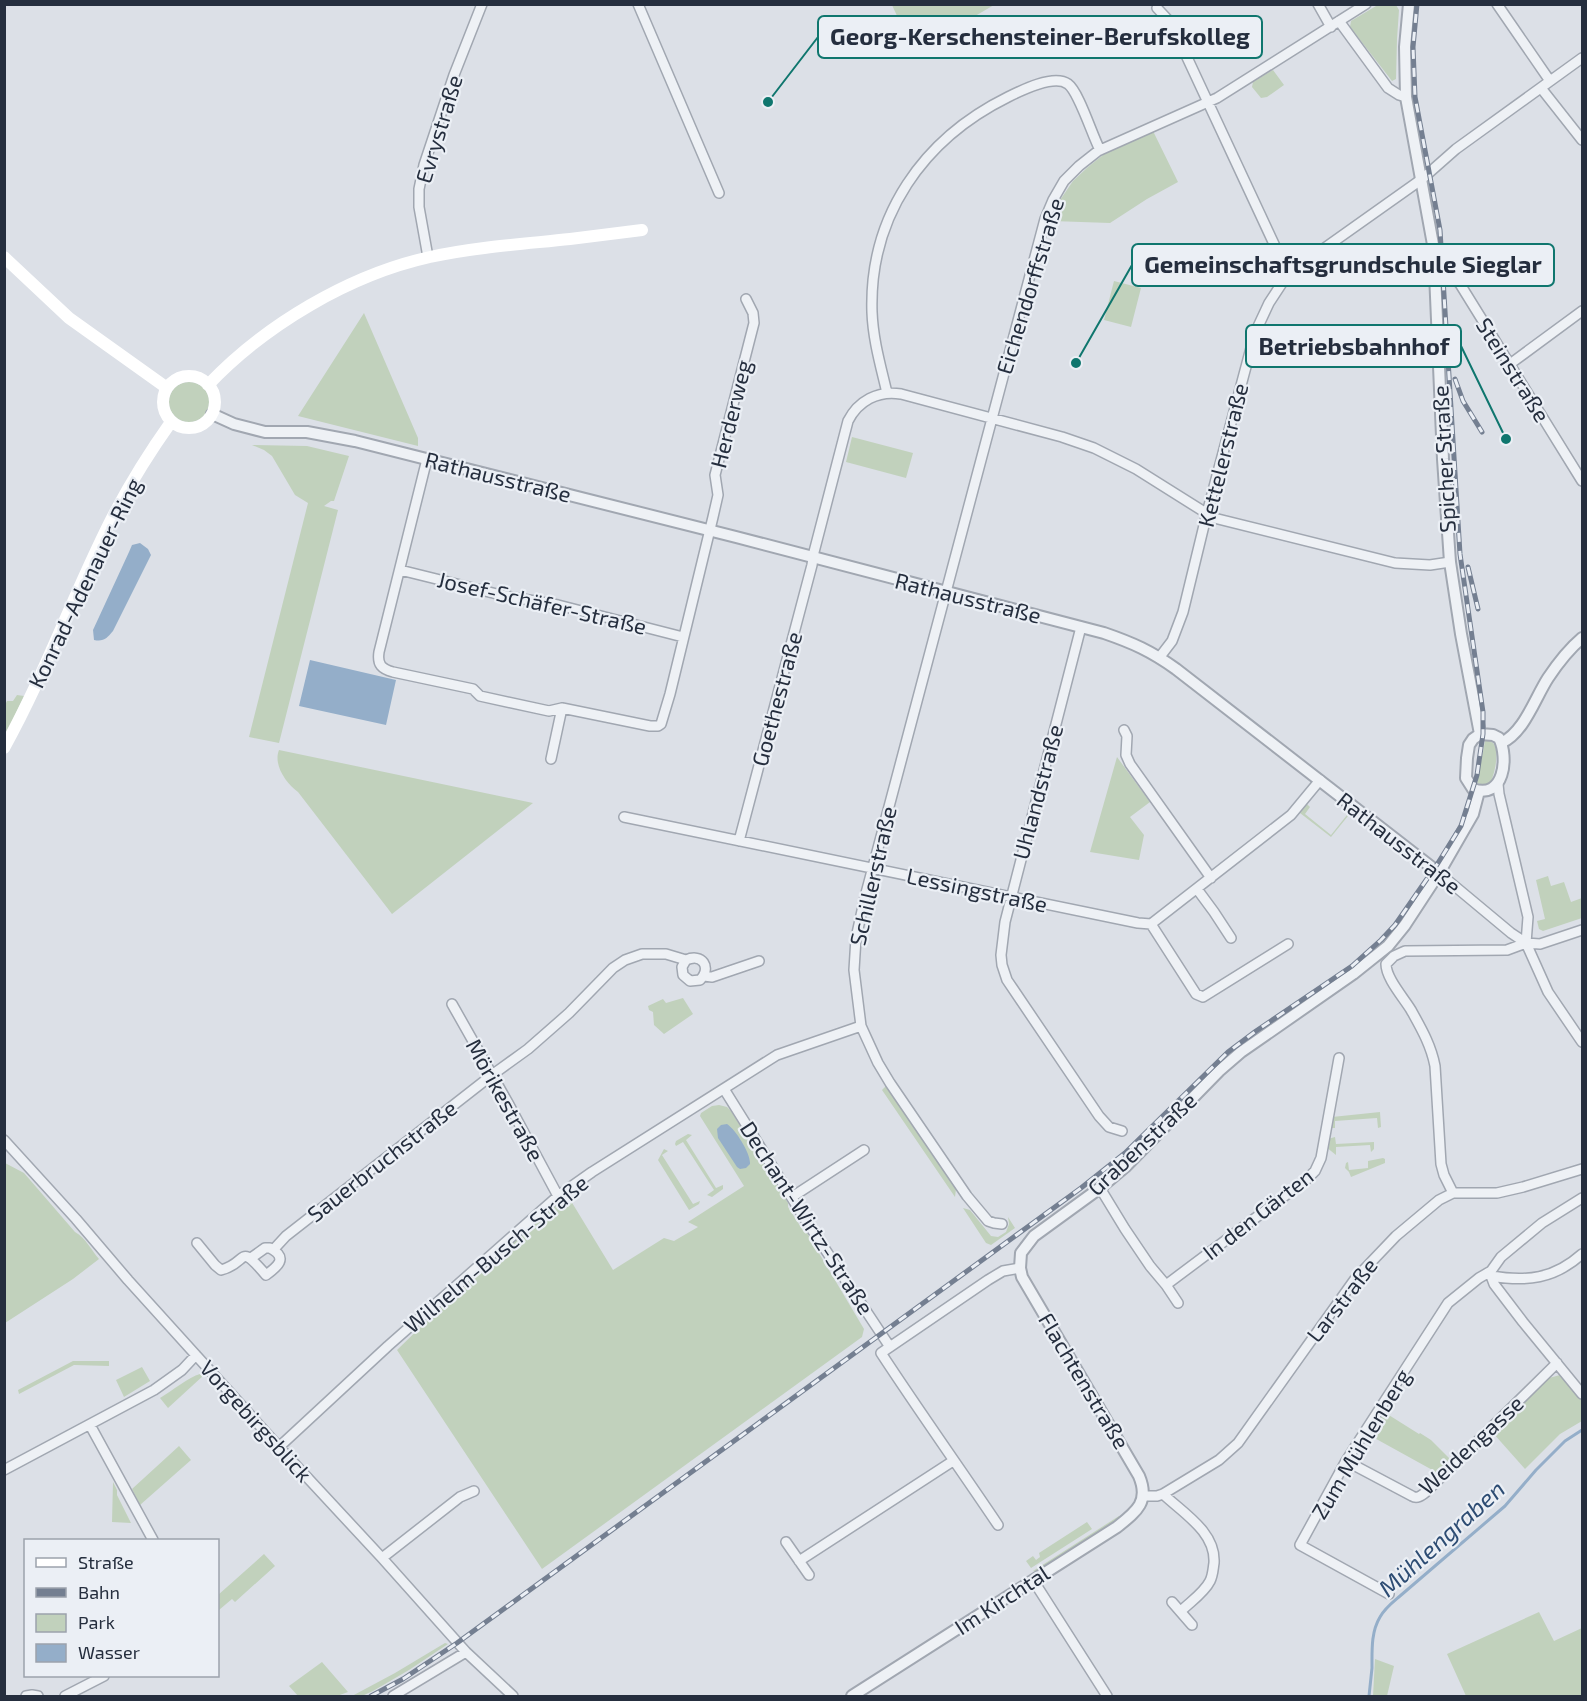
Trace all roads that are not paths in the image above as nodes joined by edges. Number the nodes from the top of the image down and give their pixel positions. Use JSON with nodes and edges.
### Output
{"nodes":[{"id":1,"x":482,"y":4,"type":"edge"},
{"id":2,"x":638,"y":4,"type":"edge"},
{"id":3,"x":1318,"y":4,"type":"edge"},
{"id":4,"x":1366,"y":4,"type":"edge"},
{"id":5,"x":1409,"y":4,"type":"edge"},
{"id":6,"x":1497,"y":4,"type":"edge"},
{"id":7,"x":1157,"y":8,"type":"dead end"},
{"id":8,"x":1335,"y":24,"type":"junction"},
{"id":9,"x":1582,"y":58,"type":"edge"},
{"id":10,"x":1550,"y":81,"type":"junction"},
{"id":11,"x":1541,"y":88,"type":"junction"},
{"id":12,"x":1406,"y":97,"type":"junction"},
{"id":13,"x":1208,"y":103,"type":"junction"},
{"id":14,"x":1582,"y":140,"type":"edge"},
{"id":15,"x":1100,"y":150,"type":"junction"},
{"id":16,"x":1422,"y":179,"type":"junction"},
{"id":17,"x":719,"y":193,"type":"dead end"},
{"id":18,"x":642,"y":230,"type":"dead end"},
{"id":19,"x":4,"y":256,"type":"edge"},
{"id":20,"x":428,"y":258,"type":"junction"},
{"id":21,"x":1435,"y":270,"type":"junction"},
{"id":22,"x":1288,"y":274,"type":"junction"},
{"id":23,"x":746,"y":299,"type":"dead end"},
{"id":24,"x":1582,"y":311,"type":"edge"},
{"id":25,"x":1510,"y":364,"type":"junction"},
{"id":26,"x":208,"y":385,"type":"junction"},
{"id":27,"x":167,"y":388,"type":"junction"},
{"id":28,"x":887,"y":393,"type":"junction"},
{"id":29,"x":212,"y":414,"type":"junction"},
{"id":30,"x":992,"y":419,"type":"junction"},
{"id":31,"x":171,"y":422,"type":"junction"},
{"id":32,"x":428,"y":459,"type":"junction"},
{"id":33,"x":1582,"y":481,"type":"edge"},
{"id":34,"x":1207,"y":513,"type":"junction"},
{"id":35,"x":710,"y":531,"type":"junction"},
{"id":36,"x":813,"y":558,"type":"junction"},
{"id":37,"x":1450,"y":562,"type":"junction"},
{"id":38,"x":400,"y":570,"type":"junction"},
{"id":39,"x":946,"y":592,"type":"junction"},
{"id":40,"x":1081,"y":627,"type":"junction"},
{"id":41,"x":684,"y":637,"type":"junction"},
{"id":42,"x":1582,"y":638,"type":"edge"},
{"id":43,"x":1159,"y":658,"type":"junction"},
{"id":44,"x":562,"y":708,"type":"junction"},
{"id":45,"x":1124,"y":730,"type":"dead end"},
{"id":46,"x":1480,"y":734,"type":"junction"},
{"id":47,"x":1501,"y":743,"type":"junction"},
{"id":48,"x":4,"y":748,"type":"edge"},
{"id":49,"x":551,"y":759,"type":"dead end"},
{"id":50,"x":1320,"y":780,"type":"junction"},
{"id":51,"x":1498,"y":784,"type":"junction"},
{"id":52,"x":1479,"y":791,"type":"junction"},
{"id":53,"x":624,"y":817,"type":"dead end"},
{"id":54,"x":739,"y":841,"type":"junction"},
{"id":55,"x":873,"y":868,"type":"junction"},
{"id":56,"x":1438,"y":873,"type":"junction"},
{"id":57,"x":1211,"y":878,"type":"junction"},
{"id":58,"x":1197,"y":889,"type":"junction"},
{"id":59,"x":1011,"y":897,"type":"junction"},
{"id":60,"x":1151,"y":924,"type":"junction"},
{"id":61,"x":1582,"y":930,"type":"edge"},
{"id":62,"x":1231,"y":938,"type":"dead end"},
{"id":63,"x":1526,"y":943,"type":"junction"},
{"id":64,"x":1288,"y":944,"type":"dead end"},
{"id":65,"x":686,"y":960,"type":"junction"},
{"id":66,"x":759,"y":961,"type":"dead end"},
{"id":67,"x":704,"y":976,"type":"junction"},
{"id":68,"x":452,"y":1004,"type":"dead end"},
{"id":69,"x":861,"y":1026,"type":"junction"},
{"id":70,"x":1582,"y":1042,"type":"edge"},
{"id":71,"x":1339,"y":1058,"type":"dead end"},
{"id":72,"x":492,"y":1075,"type":"junction"},
{"id":73,"x":724,"y":1089,"type":"junction"},
{"id":74,"x":1122,"y":1131,"type":"dead end"},
{"id":75,"x":4,"y":1140,"type":"edge"},
{"id":76,"x":864,"y":1150,"type":"dead end"},
{"id":77,"x":1582,"y":1169,"type":"edge"},
{"id":78,"x":1100,"y":1188,"type":"junction"},
{"id":79,"x":1453,"y":1193,"type":"junction"},
{"id":80,"x":558,"y":1196,"type":"junction"},
{"id":81,"x":792,"y":1197,"type":"junction"},
{"id":82,"x":1582,"y":1198,"type":"edge"},
{"id":83,"x":1002,"y":1224,"type":"dead end"},
{"id":84,"x":197,"y":1243,"type":"dead end"},
{"id":85,"x":274,"y":1250,"type":"junction"},
{"id":86,"x":1582,"y":1254,"type":"edge"},
{"id":87,"x":251,"y":1258,"type":"junction"},
{"id":88,"x":1020,"y":1268,"type":"junction"},
{"id":89,"x":1491,"y":1274,"type":"junction"},
{"id":90,"x":1166,"y":1284,"type":"junction"},
{"id":91,"x":1178,"y":1303,"type":"dead end"},
{"id":92,"x":891,"y":1347,"type":"junction"},
{"id":93,"x":196,"y":1355,"type":"junction"},
{"id":94,"x":1557,"y":1363,"type":"junction"},
{"id":95,"x":1582,"y":1395,"type":"edge"},
{"id":96,"x":90,"y":1425,"type":"junction"},
{"id":97,"x":279,"y":1447,"type":"junction"},
{"id":98,"x":953,"y":1461,"type":"junction"},
{"id":99,"x":1346,"y":1461,"type":"junction"},
{"id":100,"x":4,"y":1470,"type":"edge"},
{"id":101,"x":474,"y":1491,"type":"dead end"},
{"id":102,"x":1163,"y":1494,"type":"junction"},
{"id":103,"x":1143,"y":1496,"type":"junction"},
{"id":104,"x":998,"y":1525,"type":"dead end"},
{"id":105,"x":152,"y":1539,"type":"edge"},
{"id":106,"x":786,"y":1542,"type":"dead end"},
{"id":107,"x":382,"y":1558,"type":"junction"},
{"id":108,"x":799,"y":1561,"type":"junction"},
{"id":109,"x":809,"y":1575,"type":"dead end"},
{"id":110,"x":1033,"y":1580,"type":"junction"},
{"id":111,"x":1389,"y":1594,"type":"dead end"},
{"id":112,"x":1172,"y":1602,"type":"dead end"},
{"id":113,"x":1180,"y":1611,"type":"junction"},
{"id":114,"x":1192,"y":1625,"type":"dead end"},
{"id":115,"x":466,"y":1653,"type":"junction"},
{"id":116,"x":102,"y":1677,"type":"edge"},
{"id":117,"x":26,"y":1696,"type":"edge"},
{"id":118,"x":38,"y":1696,"type":"edge"},
{"id":119,"x":65,"y":1696,"type":"edge"},
{"id":120,"x":393,"y":1696,"type":"edge"},
{"id":121,"x":513,"y":1696,"type":"edge"},
{"id":122,"x":852,"y":1696,"type":"edge"},
{"id":123,"x":1107,"y":1696,"type":"edge"}],
"edges":[{"from":1,"to":20,"type":"street","name":"Evrystraße"},
{"from":2,"to":17,"type":"street"},
{"from":3,"to":8,"type":"street"},
{"from":4,"to":8,"type":"street","name":"Eichendorffstraße"},
{"from":5,"to":12,"type":"street","name":"Spicher Straße"},
{"from":6,"to":10,"type":"street"},
{"from":7,"to":13,"type":"street"},
{"from":8,"to":12,"type":"street"},
{"from":8,"to":13,"type":"street","name":"Eichendorffstraße"},
{"from":9,"to":10,"type":"street","name":"Kettelerstraße"},
{"from":10,"to":11,"type":"street","name":"Kettelerstraße"},
{"from":11,"to":14,"type":"street"},
{"from":11,"to":16,"type":"street","name":"Kettelerstraße"},
{"from":12,"to":16,"type":"street","name":"Spicher Straße"},
{"from":13,"to":15,"type":"street","name":"Eichendorffstraße"},
{"from":13,"to":22,"type":"street"},
{"from":15,"to":28,"type":"street"},
{"from":15,"to":30,"type":"street","name":"Eichendorffstraße"},
{"from":16,"to":21,"type":"street","name":"Spicher Straße"},
{"from":16,"to":22,"type":"street","name":"Kettelerstraße"},
{"from":18,"to":20,"type":"main road"},
{"from":19,"to":27,"type":"main road"},
{"from":20,"to":26,"type":"main road"},
{"from":21,"to":25,"type":"street","name":"Steinstraße"},
{"from":21,"to":37,"type":"street","name":"Spicher Straße"},
{"from":22,"to":34,"type":"street","name":"Kettelerstraße"},
{"from":23,"to":35,"type":"street","name":"Herderweg"},
{"from":24,"to":25,"type":"street"},
{"from":25,"to":33,"type":"street","name":"Steinstraße"},
{"from":26,"to":27,"type":"main road"},
{"from":26,"to":29,"type":"main road"},
{"from":27,"to":31,"type":"main road"},
{"from":28,"to":30,"type":"street"},
{"from":28,"to":36,"type":"street","name":"Goethestraße"},
{"from":29,"to":31,"type":"main road"},
{"from":29,"to":32,"type":"street","name":"Rathausstraße"},
{"from":30,"to":34,"type":"street"},
{"from":30,"to":39,"type":"street","name":"Eichendorffstraße"},
{"from":31,"to":48,"type":"main road","name":"Konrad-Adenauer-Ring"},
{"from":32,"to":35,"type":"street","name":"Rathausstraße"},
{"from":32,"to":38,"type":"street"},
{"from":34,"to":37,"type":"street"},
{"from":34,"to":43,"type":"street","name":"Kettelerstraße"},
{"from":35,"to":36,"type":"street","name":"Rathausstraße"},
{"from":35,"to":41,"type":"street","name":"Herderweg"},
{"from":36,"to":39,"type":"street","name":"Rathausstraße"},
{"from":36,"to":54,"type":"street","name":"Goethestraße"},
{"from":37,"to":46,"type":"street","name":"Spicher Straße"},
{"from":38,"to":41,"type":"street","name":"Josef-Schäfer-Straße"},
{"from":38,"to":44,"type":"street"},
{"from":39,"to":40,"type":"street","name":"Rathausstraße"},
{"from":39,"to":55,"type":"street","name":"Schillerstraße"},
{"from":40,"to":43,"type":"street","name":"Rathausstraße"},
{"from":40,"to":59,"type":"street","name":"Uhlandstraße"},
{"from":41,"to":44,"type":"street","name":"Herderweg"},
{"from":42,"to":47,"type":"street"},
{"from":43,"to":50,"type":"street","name":"Rathausstraße"},
{"from":44,"to":49,"type":"street"},
{"from":45,"to":57,"type":"street"},
{"from":46,"to":47,"type":"street"},
{"from":46,"to":52,"type":"street"},
{"from":47,"to":51,"type":"street"},
{"from":50,"to":56,"type":"street","name":"Rathausstraße"},
{"from":50,"to":57,"type":"street"},
{"from":51,"to":52,"type":"street"},
{"from":51,"to":63,"type":"street"},
{"from":52,"to":56,"type":"street","name":"Grabenstraße"},
{"from":53,"to":54,"type":"street","name":"Lessingstraße"},
{"from":54,"to":55,"type":"street","name":"Lessingstraße"},
{"from":55,"to":59,"type":"street","name":"Lessingstraße"},
{"from":55,"to":69,"type":"street","name":"Schillerstraße"},
{"from":56,"to":63,"type":"street","name":"Rathausstraße"},
{"from":56,"to":78,"type":"street","name":"Grabenstraße"},
{"from":57,"to":58,"type":"street"},
{"from":58,"to":60,"type":"street"},
{"from":58,"to":62,"type":"street"},
{"from":59,"to":60,"type":"street","name":"Lessingstraße"},
{"from":59,"to":74,"type":"street","name":"Uhlandstraße"},
{"from":60,"to":64,"type":"street"},
{"from":61,"to":63,"type":"street"},
{"from":63,"to":70,"type":"street","name":"Rathausstraße"},
{"from":63,"to":79,"type":"street"},
{"from":65,"to":67,"type":"street"},
{"from":65,"to":67,"type":"street"},
{"from":65,"to":72,"type":"street","name":"Sauerbruchstraße"},
{"from":66,"to":67,"type":"street"},
{"from":68,"to":72,"type":"street","name":"Mörikestraße"},
{"from":69,"to":73,"type":"street","name":"Wilhelm-Busch-Straße"},
{"from":69,"to":83,"type":"street","name":"Schillerstraße"},
{"from":71,"to":90,"type":"street","name":"In den Gärten"},
{"from":72,"to":80,"type":"street","name":"Mörikestraße"},
{"from":72,"to":85,"type":"street","name":"Sauerbruchstraße"},
{"from":73,"to":80,"type":"street","name":"Wilhelm-Busch-Straße"},
{"from":73,"to":81,"type":"street","name":"Dechant-Wirtz-Straße"},
{"from":75,"to":93,"type":"street","name":"Vorgebirgsblick"},
{"from":76,"to":81,"type":"street"},
{"from":77,"to":79,"type":"street"},
{"from":78,"to":88,"type":"street","name":"Grabenstraße"},
{"from":78,"to":90,"type":"street"},
{"from":79,"to":102,"type":"street","name":"Larstraße"},
{"from":80,"to":97,"type":"street","name":"Wilhelm-Busch-Straße"},
{"from":81,"to":92,"type":"street","name":"Dechant-Wirtz-Straße"},
{"from":82,"to":89,"type":"street","name":"Zum Mühlenberg"},
{"from":84,"to":87,"type":"street","name":"Sauerbruchstraße"},
{"from":85,"to":87,"type":"street","name":"Sauerbruchstraße"},
{"from":85,"to":87,"type":"street"},
{"from":86,"to":89,"type":"street"},
{"from":88,"to":92,"type":"street"},
{"from":88,"to":103,"type":"street","name":"Flachtenstraße"},
{"from":89,"to":94,"type":"street"},
{"from":89,"to":99,"type":"street","name":"Zum Mühlenberg"},
{"from":90,"to":91,"type":"street"},
{"from":92,"to":98,"type":"street"},
{"from":93,"to":96,"type":"street"},
{"from":93,"to":97,"type":"street","name":"Vorgebirgsblick"},
{"from":94,"to":95,"type":"street"},
{"from":94,"to":99,"type":"street","name":"Weidengasse"},
{"from":96,"to":100,"type":"street"},
{"from":96,"to":105,"type":"street"},
{"from":97,"to":107,"type":"street","name":"Vorgebirgsblick"},
{"from":98,"to":104,"type":"street"},
{"from":98,"to":108,"type":"street"},
{"from":99,"to":111,"type":"street","name":"Zum Mühlenberg"},
{"from":101,"to":107,"type":"street"},
{"from":102,"to":103,"type":"street","name":"Larstraße"},
{"from":102,"to":113,"type":"street"},
{"from":103,"to":110,"type":"street","name":"Im Kirchtal"},
{"from":106,"to":108,"type":"street"},
{"from":107,"to":115,"type":"street","name":"Vorgebirgsblick"},
{"from":108,"to":109,"type":"street"},
{"from":110,"to":122,"type":"street","name":"Im Kirchtal"},
{"from":110,"to":123,"type":"street"},
{"from":112,"to":113,"type":"street"},
{"from":113,"to":114,"type":"street"},
{"from":115,"to":120,"type":"street"},
{"from":115,"to":121,"type":"street","name":"Vorgebirgsblick"},
{"from":116,"to":119,"type":"street"},
{"from":117,"to":118,"type":"street"}]}
